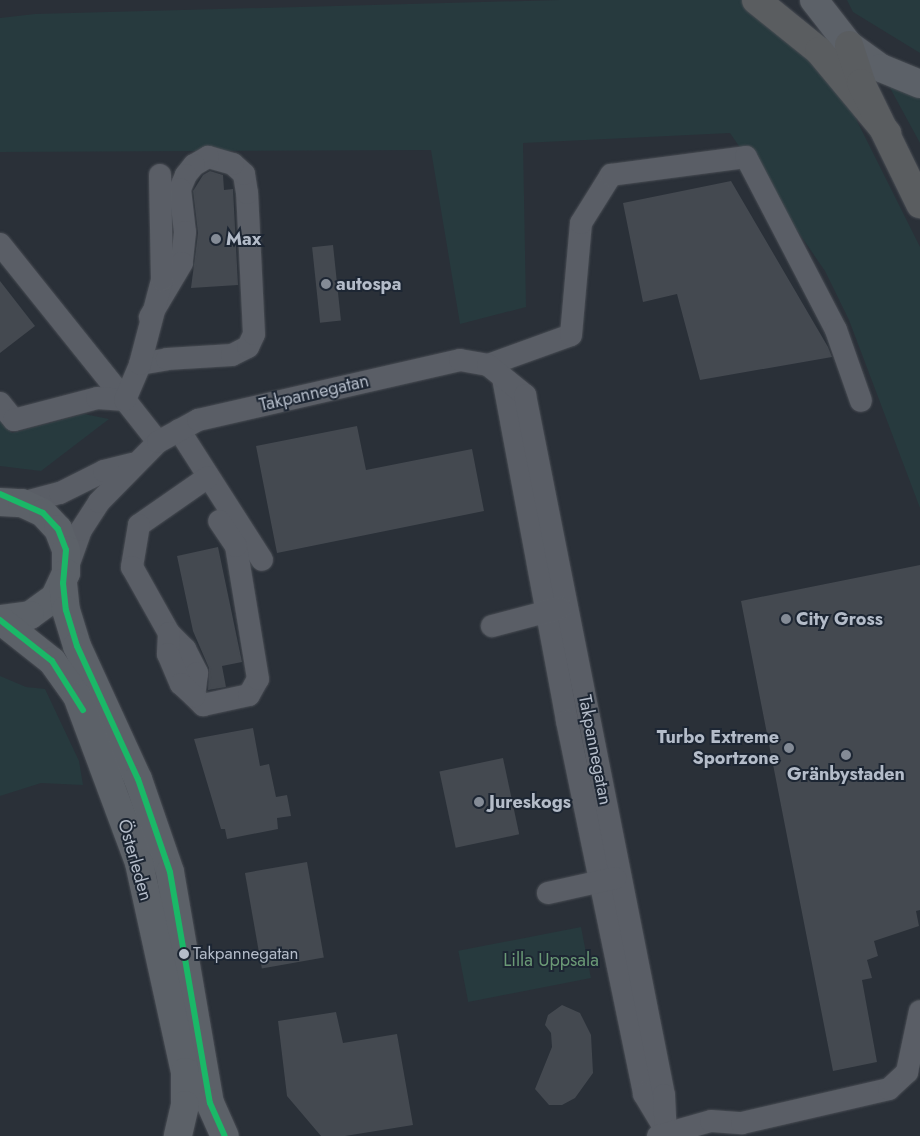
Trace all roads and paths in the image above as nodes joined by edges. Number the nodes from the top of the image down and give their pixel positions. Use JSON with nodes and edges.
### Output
{"nodes":[{"id":1,"x":756,"y":0,"type":"edge"},
{"id":2,"x":814,"y":0,"type":"edge"},
{"id":3,"x":849,"y":45,"type":"junction"},
{"id":4,"x":920,"y":84,"type":"edge"},
{"id":5,"x":887,"y":133,"type":"junction"},
{"id":6,"x":160,"y":175,"type":"dead end"},
{"id":7,"x":920,"y":204,"type":"edge"},
{"id":8,"x":0,"y":244,"type":"edge"},
{"id":9,"x":150,"y":317,"type":"junction"},
{"id":10,"x":140,"y":364,"type":"junction"},
{"id":11,"x":496,"y":371,"type":"junction"},
{"id":12,"x":125,"y":400,"type":"junction"},
{"id":13,"x":861,"y":401,"type":"dead end"},
{"id":14,"x":0,"y":403,"type":"edge"},
{"id":15,"x":179,"y":430,"type":"junction"},
{"id":16,"x":158,"y":442,"type":"junction"},
{"id":17,"x":133,"y":464,"type":"junction"},
{"id":18,"x":208,"y":477,"type":"junction"},
{"id":19,"x":8,"y":500,"type":"edge"},
{"id":20,"x":219,"y":521,"type":"dead end"},
{"id":21,"x":262,"y":560,"type":"dead end"},
{"id":22,"x":65,"y":578,"type":"junction"},
{"id":23,"x":568,"y":607,"type":"junction"},
{"id":24,"x":546,"y":612,"type":"junction"},
{"id":25,"x":0,"y":620,"type":"edge"},
{"id":26,"x":492,"y":626,"type":"dead end"},
{"id":27,"x":609,"y":879,"type":"junction"},
{"id":28,"x":548,"y":893,"type":"dead end"},
{"id":29,"x":920,"y":1011,"type":"edge"},
{"id":30,"x":664,"y":1135,"type":"edge"},
{"id":31,"x":178,"y":1136,"type":"edge"},
{"id":32,"x":225,"y":1136,"type":"edge"}],
"edges":[{"from":1,"to":5,"type":"highway"},
{"from":2,"to":3,"type":"main road"},
{"from":3,"to":4,"type":"main road"},
{"from":3,"to":5,"type":"highway"},
{"from":5,"to":7,"type":"highway"},
{"from":6,"to":9,"type":"street"},
{"from":8,"to":12,"type":"street"},
{"from":9,"to":10,"type":"street"},
{"from":9,"to":10,"type":"street"},
{"from":10,"to":12,"type":"street"},
{"from":11,"to":13,"type":"street"},
{"from":11,"to":15,"type":"street","name":"Takpannegatan"},
{"from":11,"to":23,"type":"street","name":"Takpannegatan"},
{"from":11,"to":24,"type":"street","name":"Takpannegatan"},
{"from":12,"to":14,"type":"street"},
{"from":12,"to":16,"type":"street"},
{"from":15,"to":16,"type":"street","name":"Takpannegatan"},
{"from":15,"to":18,"type":"street"},
{"from":16,"to":17,"type":"street","name":"Takpannegatan"},
{"from":17,"to":19,"type":"street","name":"Takpannegatan"},
{"from":17,"to":22,"type":"street","name":"Takpannegatan"},
{"from":18,"to":20,"type":"street"},
{"from":18,"to":21,"type":"street"},
{"from":19,"to":22,"type":"main road","name":"Österleden"},
{"from":22,"to":25,"type":"main road"},
{"from":22,"to":32,"type":"main road","name":"Österleden"},
{"from":23,"to":24,"type":"street"},
{"from":23,"to":27,"type":"street","name":"Takpannegatan"},
{"from":24,"to":26,"type":"street"},
{"from":24,"to":27,"type":"street","name":"Takpannegatan"},
{"from":25,"to":31,"type":"main road","name":"Österleden"},
{"from":27,"to":28,"type":"street"},
{"from":27,"to":30,"type":"street","name":"Takpannegatan"},
{"from":29,"to":30,"type":"street"}]}
